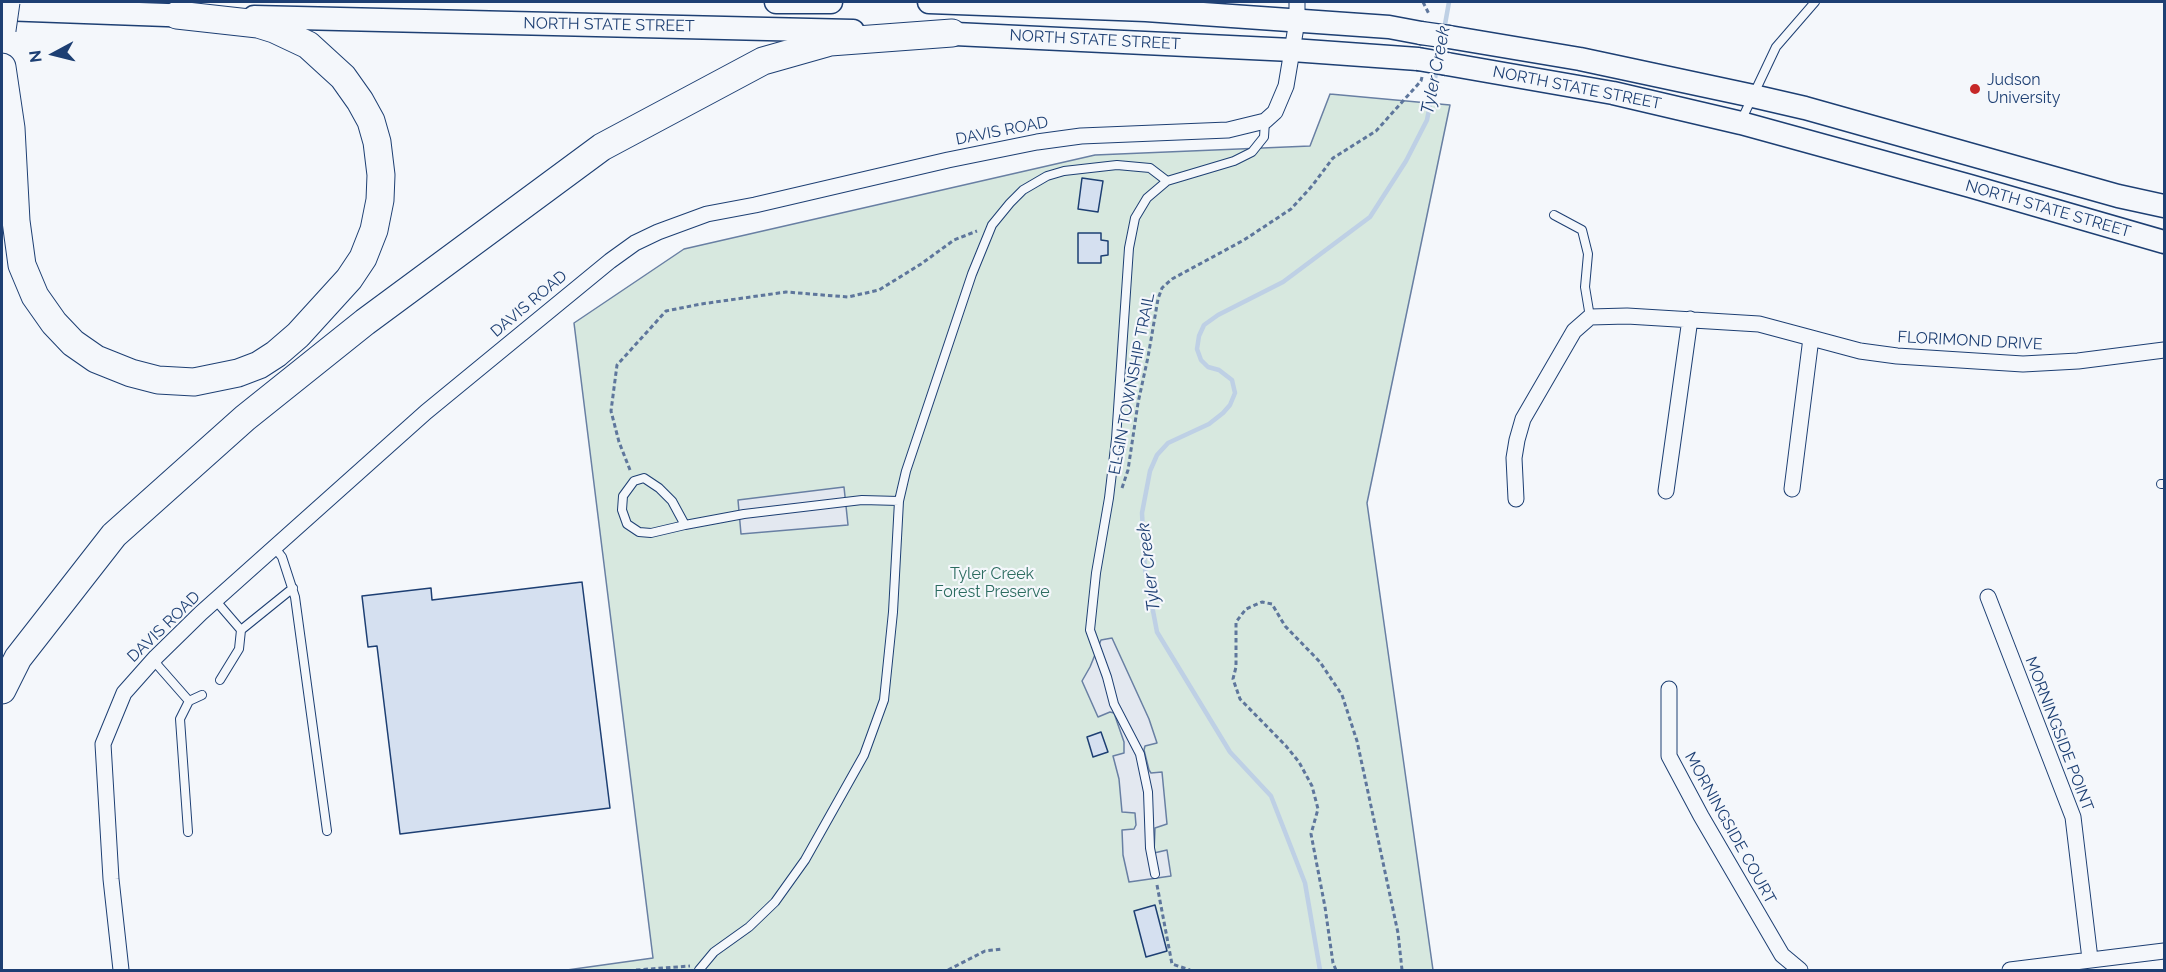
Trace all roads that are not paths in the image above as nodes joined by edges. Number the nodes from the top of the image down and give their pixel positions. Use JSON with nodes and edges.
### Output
{"nodes":[{"id":1,"x":6,"y":2,"type":"edge"},
{"id":2,"x":776,"y":2,"type":"edge"},
{"id":3,"x":831,"y":2,"type":"edge"},
{"id":4,"x":928,"y":2,"type":"edge"},
{"id":5,"x":1815,"y":2,"type":"edge"},
{"id":6,"x":2,"y":9,"type":"edge"},
{"id":7,"x":1297,"y":11,"type":"edge"},
{"id":8,"x":177,"y":15,"type":"junction"},
{"id":9,"x":2,"y":30,"type":"edge"},
{"id":10,"x":952,"y":33,"type":"junction"},
{"id":11,"x":1292,"y":50,"type":"junction"},
{"id":12,"x":2,"y":67,"type":"edge"},
{"id":13,"x":1753,"y":96,"type":"junction"},
{"id":14,"x":1265,"y":121,"type":"junction"},
{"id":15,"x":1740,"y":123,"type":"junction"},
{"id":16,"x":1167,"y":181,"type":"junction"},
{"id":17,"x":2164,"y":206,"type":"edge"},
{"id":18,"x":1554,"y":215,"type":"dead end"},
{"id":19,"x":2164,"y":242,"type":"edge"},
{"id":20,"x":1590,"y":317,"type":"junction"},
{"id":21,"x":1690,"y":319,"type":"junction"},
{"id":22,"x":1811,"y":338,"type":"junction"},
{"id":23,"x":2164,"y":350,"type":"edge"},
{"id":24,"x":1792,"y":489,"type":"dead end"},
{"id":25,"x":1666,"y":491,"type":"dead end"},
{"id":26,"x":1516,"y":499,"type":"dead end"},
{"id":27,"x":898,"y":501,"type":"junction"},
{"id":28,"x":685,"y":525,"type":"junction"},
{"id":29,"x":275,"y":548,"type":"junction"},
{"id":30,"x":293,"y":588,"type":"junction"},
{"id":31,"x":1988,"y":597,"type":"dead end"},
{"id":32,"x":216,"y":601,"type":"junction"},
{"id":33,"x":242,"y":630,"type":"junction"},
{"id":34,"x":153,"y":660,"type":"junction"},
{"id":35,"x":220,"y":680,"type":"dead end"},
{"id":36,"x":1668,"y":689,"type":"dead end"},
{"id":37,"x":2,"y":690,"type":"edge"},
{"id":38,"x":202,"y":695,"type":"dead end"},
{"id":39,"x":189,"y":701,"type":"junction"},
{"id":40,"x":327,"y":831,"type":"dead end"},
{"id":41,"x":188,"y":832,"type":"dead end"},
{"id":42,"x":1155,"y":874,"type":"road end"},
{"id":43,"x":2164,"y":951,"type":"edge"},
{"id":44,"x":2090,"y":959,"type":"junction"},
{"id":45,"x":701,"y":968,"type":"edge"},
{"id":46,"x":1794,"y":968,"type":"edge"},
{"id":47,"x":121,"y":970,"type":"edge"},
{"id":48,"x":2010,"y":970,"type":"edge"}],
"edges":[{"from":1,"to":9,"type":"highway","bridge":true},
{"from":2,"to":3,"type":"main road"},
{"from":4,"to":7,"type":"main road","name":"NORTH STATE STREET"},
{"from":5,"to":13,"type":"lane"},
{"from":6,"to":8,"type":"main road","name":"NORTH STATE STREET"},
{"from":7,"to":11,"type":"street"},
{"from":7,"to":13,"type":"main road","name":"NORTH STATE STREET","bridge":true},
{"from":8,"to":10,"type":"main road","name":"NORTH STATE STREET"},
{"from":8,"to":12,"type":"highway"},
{"from":10,"to":11,"type":"main road","name":"NORTH STATE STREET"},
{"from":10,"to":37,"type":"highway"},
{"from":11,"to":14,"type":"street"},
{"from":11,"to":15,"type":"main road","name":"NORTH STATE STREET","bridge":true},
{"from":13,"to":15,"type":"lane"},
{"from":13,"to":17,"type":"main road","name":"NORTH STATE STREET"},
{"from":14,"to":16,"type":"lane"},
{"from":14,"to":29,"type":"street","name":"DAVIS ROAD"},
{"from":15,"to":19,"type":"main road","name":"NORTH STATE STREET"},
{"from":16,"to":27,"type":"lane"},
{"from":16,"to":42,"type":"lane"},
{"from":18,"to":20,"type":"lane"},
{"from":20,"to":21,"type":"street","name":"FLORIMOND DRIVE"},
{"from":20,"to":26,"type":"street"},
{"from":21,"to":22,"type":"street","name":"FLORIMOND DRIVE"},
{"from":21,"to":25,"type":"street"},
{"from":22,"to":23,"type":"street","name":"FLORIMOND DRIVE"},
{"from":22,"to":24,"type":"street"},
{"from":27,"to":28,"type":"lane"},
{"from":27,"to":45,"type":"lane"},
{"from":28,"to":28,"type":"lane"},
{"from":29,"to":30,"type":"lane"},
{"from":29,"to":32,"type":"street","name":"DAVIS ROAD"},
{"from":30,"to":33,"type":"lane"},
{"from":30,"to":40,"type":"lane"},
{"from":31,"to":44,"type":"street","name":"MORNINGSIDE POINT"},
{"from":32,"to":33,"type":"lane"},
{"from":32,"to":34,"type":"street","name":"DAVIS ROAD"},
{"from":33,"to":35,"type":"lane"},
{"from":34,"to":39,"type":"lane"},
{"from":34,"to":47,"type":"street","name":"DAVIS ROAD"},
{"from":36,"to":46,"type":"street","name":"MORNINGSIDE COURT"},
{"from":38,"to":39,"type":"lane"},
{"from":39,"to":41,"type":"lane"},
{"from":43,"to":44,"type":"street"},
{"from":44,"to":48,"type":"street"}]}
